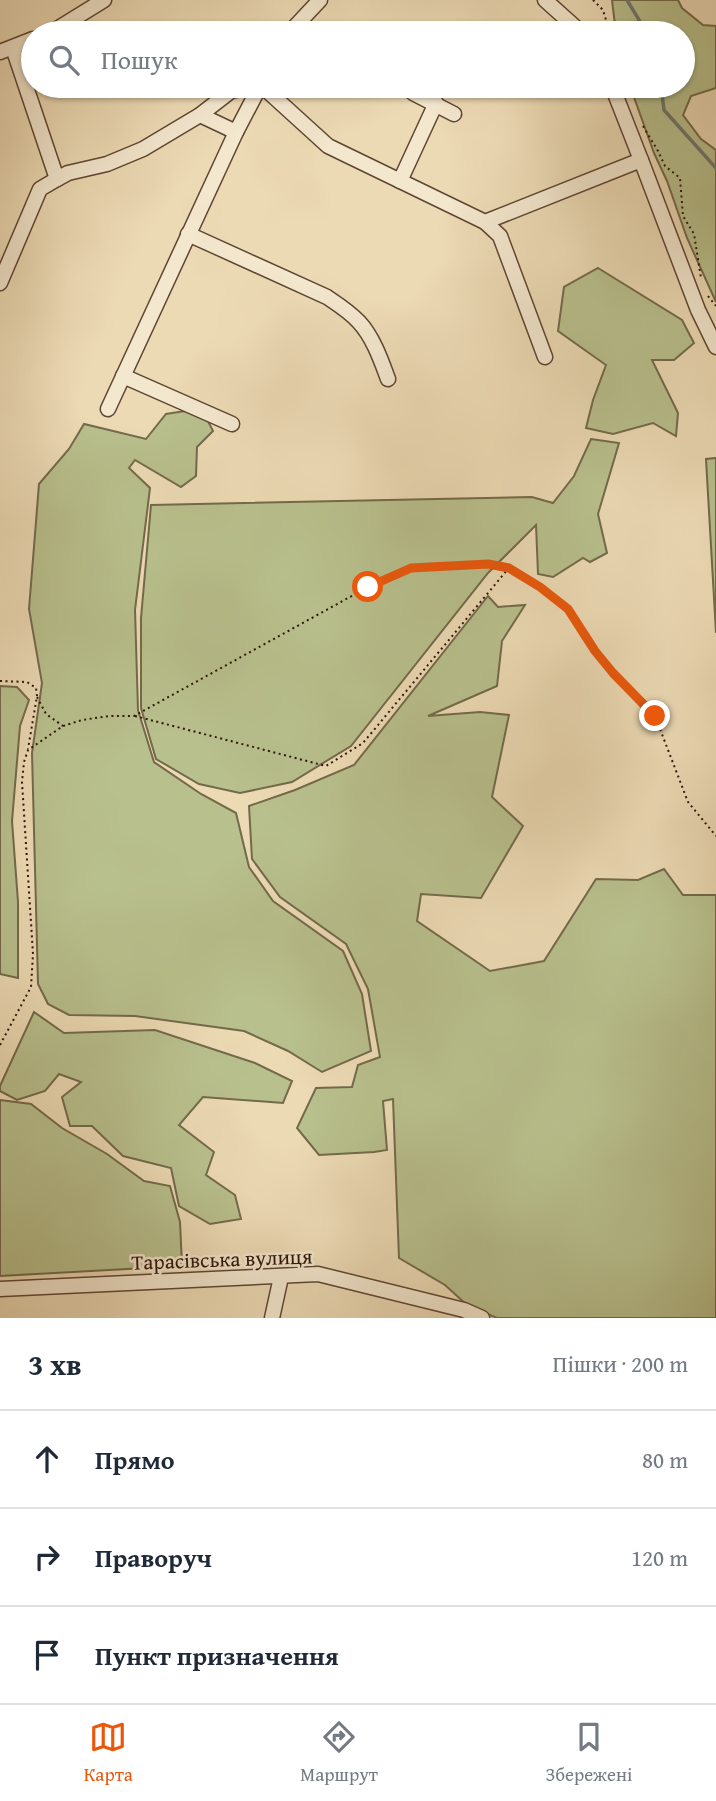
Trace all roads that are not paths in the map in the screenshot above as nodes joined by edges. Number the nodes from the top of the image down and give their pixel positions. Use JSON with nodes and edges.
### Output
{"nodes":[{"id":1,"x":320,"y":0,"type":"edge"},
{"id":2,"x":545,"y":0,"type":"edge"},
{"id":3,"x":97,"y":2,"type":"edge"},
{"id":4,"x":66,"y":21,"type":"edge"},
{"id":5,"x":300,"y":21,"type":"edge"},
{"id":6,"x":568,"y":21,"type":"edge"},
{"id":7,"x":6,"y":50,"type":"edge"},
{"id":8,"x":21,"y":88,"type":"edge"},
{"id":9,"x":25,"y":98,"type":"edge"},
{"id":10,"x":222,"y":98,"type":"edge"},
{"id":11,"x":253,"y":98,"type":"edge"},
{"id":12,"x":273,"y":98,"type":"edge"},
{"id":13,"x":424,"y":98,"type":"edge"},
{"id":14,"x":617,"y":98,"type":"edge"},
{"id":15,"x":436,"y":103,"type":"junction"},
{"id":16,"x":454,"y":114,"type":"dead end"},
{"id":17,"x":200,"y":115,"type":"junction"},
{"id":18,"x":236,"y":132,"type":"junction"},
{"id":19,"x":641,"y":160,"type":"junction"},
{"id":20,"x":57,"y":179,"type":"junction"},
{"id":21,"x":400,"y":181,"type":"junction"},
{"id":22,"x":485,"y":222,"type":"junction"},
{"id":23,"x":188,"y":234,"type":"junction"},
{"id":24,"x":0,"y":283,"type":"edge"},
{"id":25,"x":716,"y":347,"type":"edge"},
{"id":26,"x":545,"y":357,"type":"dead end"},
{"id":27,"x":123,"y":376,"type":"junction"},
{"id":28,"x":388,"y":379,"type":"dead end"},
{"id":29,"x":108,"y":409,"type":"dead end"},
{"id":30,"x":232,"y":424,"type":"dead end"},
{"id":31,"x":281,"y":1277,"type":"junction"},
{"id":32,"x":0,"y":1289,"type":"edge"},
{"id":33,"x":272,"y":1318,"type":"edge"},
{"id":34,"x":482,"y":1318,"type":"edge"}],
"edges":[{"from":1,"to":5,"type":"street"},
{"from":2,"to":6,"type":"street"},
{"from":3,"to":4,"type":"street"},
{"from":7,"to":8,"type":"street"},
{"from":9,"to":20,"type":"street"},
{"from":10,"to":17,"type":"street"},
{"from":11,"to":18,"type":"street"},
{"from":12,"to":21,"type":"street"},
{"from":13,"to":15,"type":"street"},
{"from":14,"to":19,"type":"street"},
{"from":15,"to":16,"type":"street"},
{"from":15,"to":21,"type":"street"},
{"from":17,"to":18,"type":"street"},
{"from":17,"to":20,"type":"street"},
{"from":18,"to":23,"type":"street"},
{"from":19,"to":22,"type":"street"},
{"from":19,"to":25,"type":"street"},
{"from":20,"to":24,"type":"street"},
{"from":21,"to":22,"type":"street"},
{"from":22,"to":26,"type":"street"},
{"from":23,"to":27,"type":"street"},
{"from":23,"to":28,"type":"street"},
{"from":27,"to":29,"type":"street"},
{"from":27,"to":30,"type":"street"},
{"from":31,"to":32,"type":"street","name":"Тарасівська вулиця"},
{"from":31,"to":33,"type":"street"},
{"from":31,"to":34,"type":"street","name":"Тарасівська вулиця"}]}
